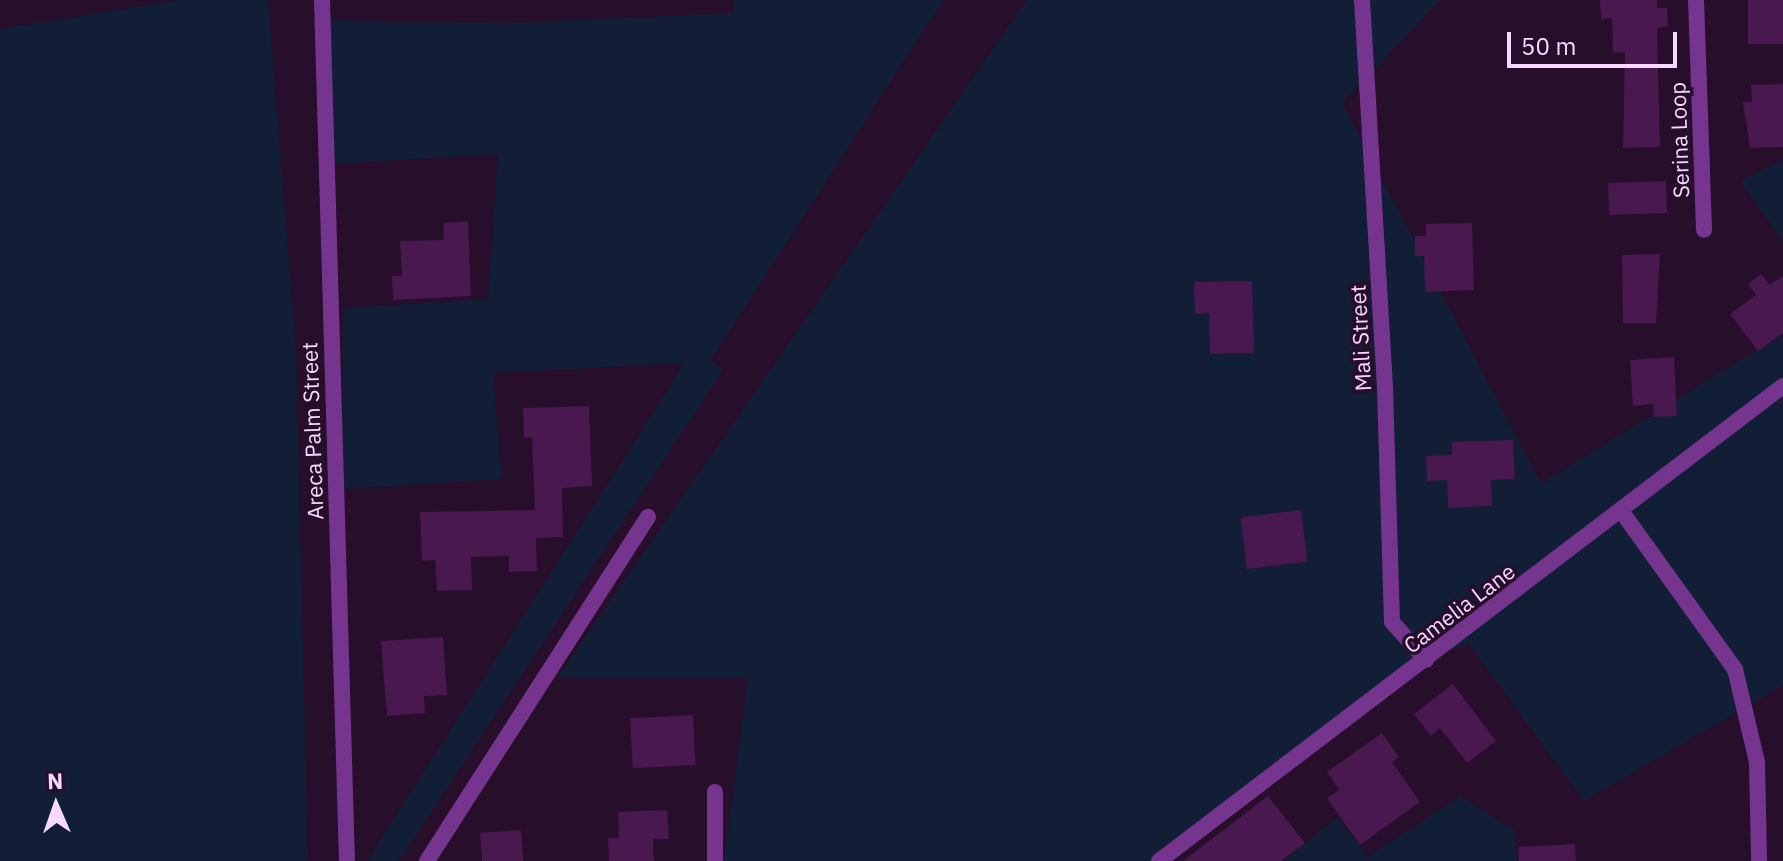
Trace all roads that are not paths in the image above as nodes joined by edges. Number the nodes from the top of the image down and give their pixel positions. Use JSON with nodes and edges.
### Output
{"nodes":[{"id":1,"x":322,"y":0,"type":"edge"},
{"id":2,"x":1362,"y":0,"type":"edge"},
{"id":3,"x":1696,"y":0,"type":"edge"},
{"id":4,"x":1704,"y":230,"type":"dead end"},
{"id":5,"x":1783,"y":386,"type":"edge"},
{"id":6,"x":1622,"y":512,"type":"junction"},
{"id":7,"x":648,"y":517,"type":"dead end"},
{"id":8,"x":1426,"y":660,"type":"junction"},
{"id":9,"x":715,"y":792,"type":"dead end"},
{"id":10,"x":347,"y":861,"type":"edge"},
{"id":11,"x":427,"y":861,"type":"edge"},
{"id":12,"x":715,"y":861,"type":"edge"},
{"id":13,"x":1159,"y":861,"type":"edge"},
{"id":14,"x":1759,"y":861,"type":"edge"}],
"edges":[{"from":1,"to":10,"type":"street","name":"Areca Palm Street"},
{"from":2,"to":8,"type":"street","name":"Mali Street"},
{"from":3,"to":4,"type":"street","name":"Serina Loop"},
{"from":5,"to":6,"type":"street","name":"Camelia Lane"},
{"from":6,"to":8,"type":"street","name":"Camelia Lane"},
{"from":6,"to":14,"type":"street"},
{"from":7,"to":11,"type":"street"},
{"from":8,"to":13,"type":"street","name":"Camelia Lane"},
{"from":9,"to":12,"type":"street"}]}
